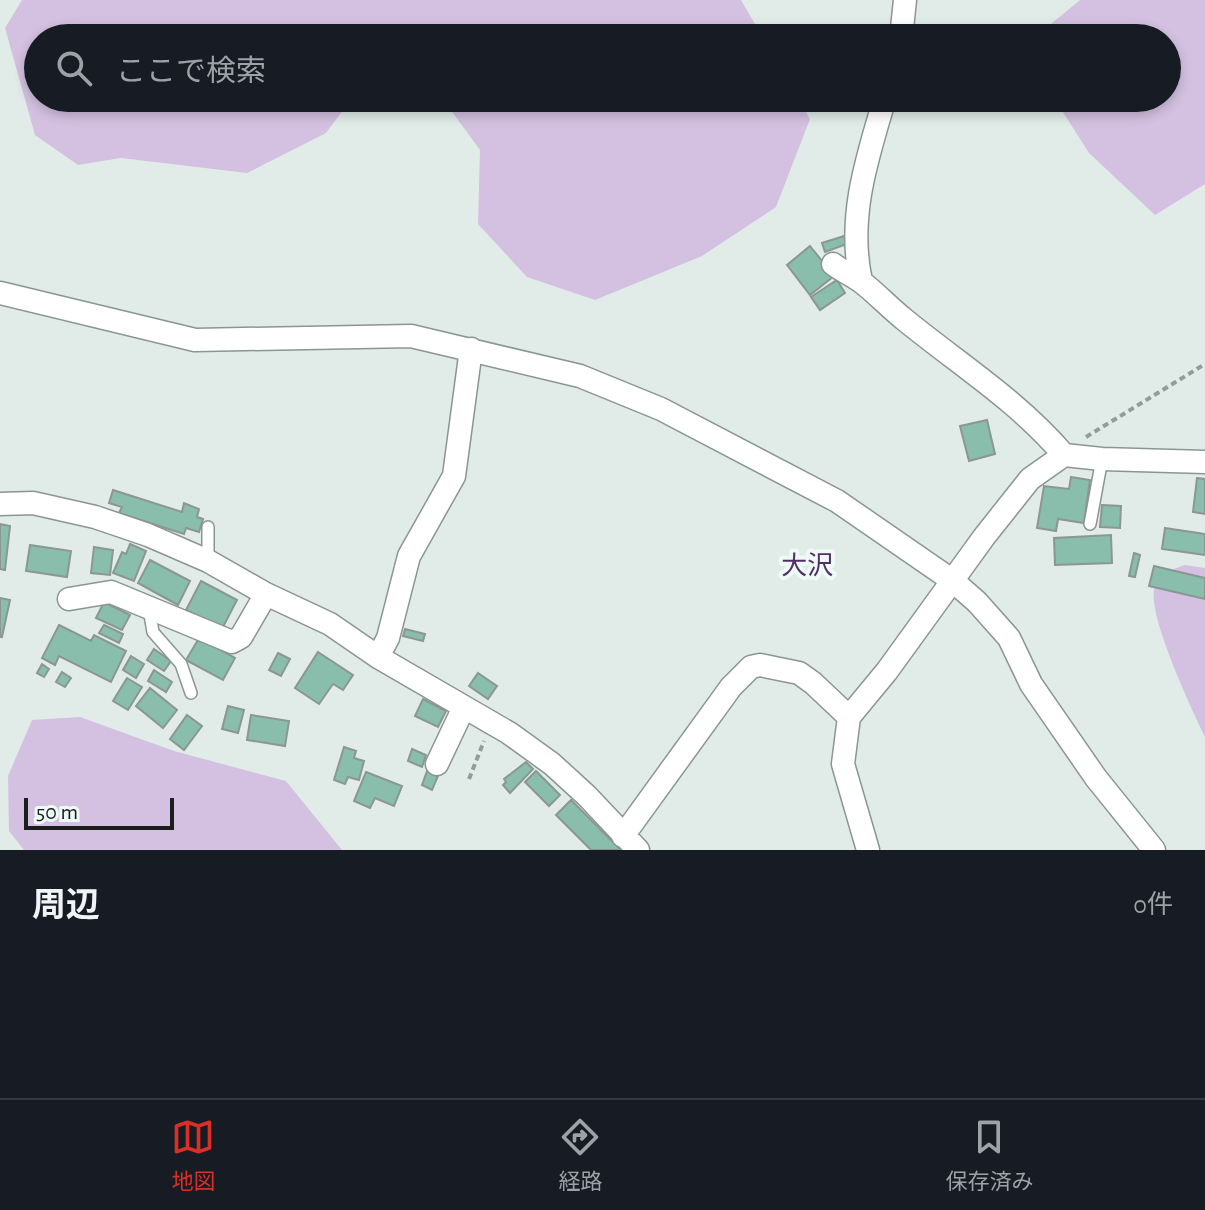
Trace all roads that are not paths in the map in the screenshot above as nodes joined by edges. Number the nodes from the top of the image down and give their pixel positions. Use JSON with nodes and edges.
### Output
{"nodes":[{"id":1,"x":905,"y":0,"type":"edge"},
{"id":2,"x":904,"y":24,"type":"edge"},
{"id":3,"x":881,"y":112,"type":"edge"},
{"id":4,"x":833,"y":264,"type":"dead end"},
{"id":5,"x":861,"y":281,"type":"junction"},
{"id":6,"x":0,"y":293,"type":"edge"},
{"id":7,"x":471,"y":349,"type":"junction"},
{"id":8,"x":1070,"y":455,"type":"junction"},
{"id":9,"x":1102,"y":459,"type":"junction"},
{"id":10,"x":1205,"y":462,"type":"edge"},
{"id":11,"x":0,"y":504,"type":"edge"},
{"id":12,"x":1090,"y":524,"type":"dead end"},
{"id":13,"x":208,"y":527,"type":"dead end"},
{"id":14,"x":208,"y":561,"type":"junction"},
{"id":15,"x":953,"y":581,"type":"junction"},
{"id":16,"x":266,"y":594,"type":"junction"},
{"id":17,"x":69,"y":599,"type":"dead end"},
{"id":18,"x":149,"y":609,"type":"junction"},
{"id":19,"x":378,"y":657,"type":"junction"},
{"id":20,"x":191,"y":693,"type":"dead end"},
{"id":21,"x":464,"y":707,"type":"junction"},
{"id":22,"x":849,"y":717,"type":"junction"},
{"id":23,"x":437,"y":764,"type":"dead end"},
{"id":24,"x":631,"y":843,"type":"edge"},
{"id":25,"x":868,"y":850,"type":"edge"},
{"id":26,"x":1154,"y":850,"type":"edge"}],
"edges":[{"from":1,"to":2,"type":"street"},
{"from":3,"to":5,"type":"street"},
{"from":4,"to":5,"type":"street"},
{"from":5,"to":8,"type":"street"},
{"from":6,"to":7,"type":"street"},
{"from":7,"to":15,"type":"street"},
{"from":7,"to":19,"type":"street"},
{"from":8,"to":9,"type":"street"},
{"from":8,"to":15,"type":"street"},
{"from":9,"to":10,"type":"street"},
{"from":9,"to":12,"type":"lane"},
{"from":11,"to":14,"type":"street"},
{"from":13,"to":14,"type":"lane"},
{"from":14,"to":16,"type":"street"},
{"from":15,"to":22,"type":"street"},
{"from":15,"to":26,"type":"street"},
{"from":16,"to":18,"type":"street"},
{"from":16,"to":19,"type":"street"},
{"from":17,"to":18,"type":"street"},
{"from":18,"to":20,"type":"lane"},
{"from":19,"to":21,"type":"street"},
{"from":21,"to":23,"type":"street"},
{"from":21,"to":24,"type":"street"},
{"from":22,"to":24,"type":"street"},
{"from":22,"to":25,"type":"street"}]}
